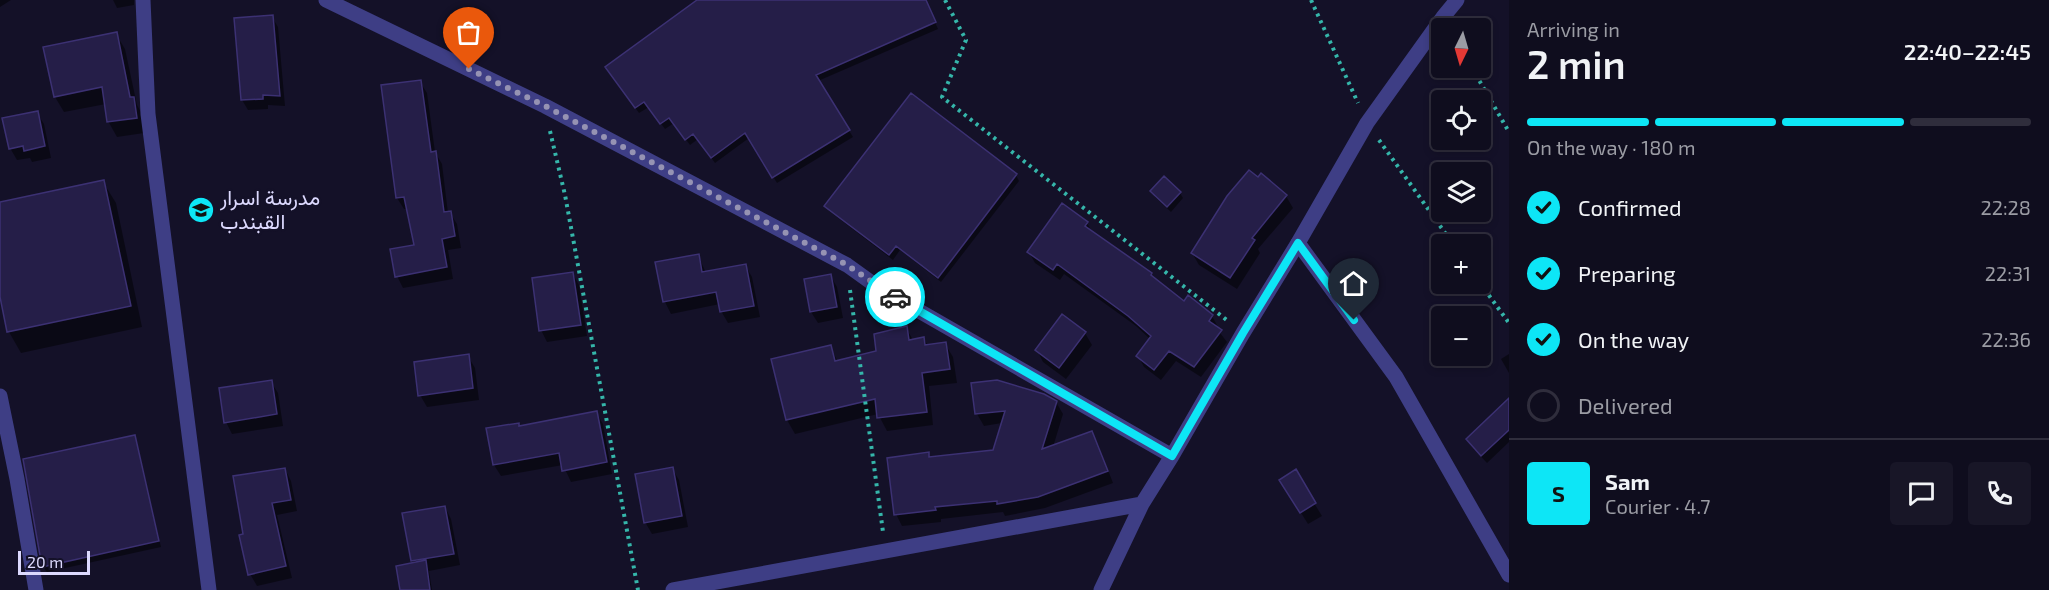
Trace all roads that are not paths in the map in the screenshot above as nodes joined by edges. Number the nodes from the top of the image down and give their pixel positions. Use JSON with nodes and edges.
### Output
{"nodes":[{"id":1,"x":143,"y":0,"type":"edge"},
{"id":2,"x":326,"y":0,"type":"edge"},
{"id":3,"x":1457,"y":0,"type":"edge"},
{"id":4,"x":1298,"y":243,"type":"junction"},
{"id":5,"x":0,"y":396,"type":"edge"},
{"id":6,"x":1172,"y":456,"type":"junction"},
{"id":7,"x":1142,"y":504,"type":"junction"},
{"id":8,"x":1509,"y":575,"type":"edge"},
{"id":9,"x":36,"y":590,"type":"edge"},
{"id":10,"x":209,"y":590,"type":"edge"},
{"id":11,"x":673,"y":590,"type":"edge"},
{"id":12,"x":1101,"y":590,"type":"edge"}],
"edges":[{"from":1,"to":10,"type":"street"},
{"from":2,"to":6,"type":"street"},
{"from":3,"to":4,"type":"street"},
{"from":4,"to":6,"type":"street"},
{"from":4,"to":8,"type":"street"},
{"from":5,"to":9,"type":"street"},
{"from":6,"to":7,"type":"street"},
{"from":7,"to":11,"type":"street"},
{"from":7,"to":12,"type":"street"}]}
